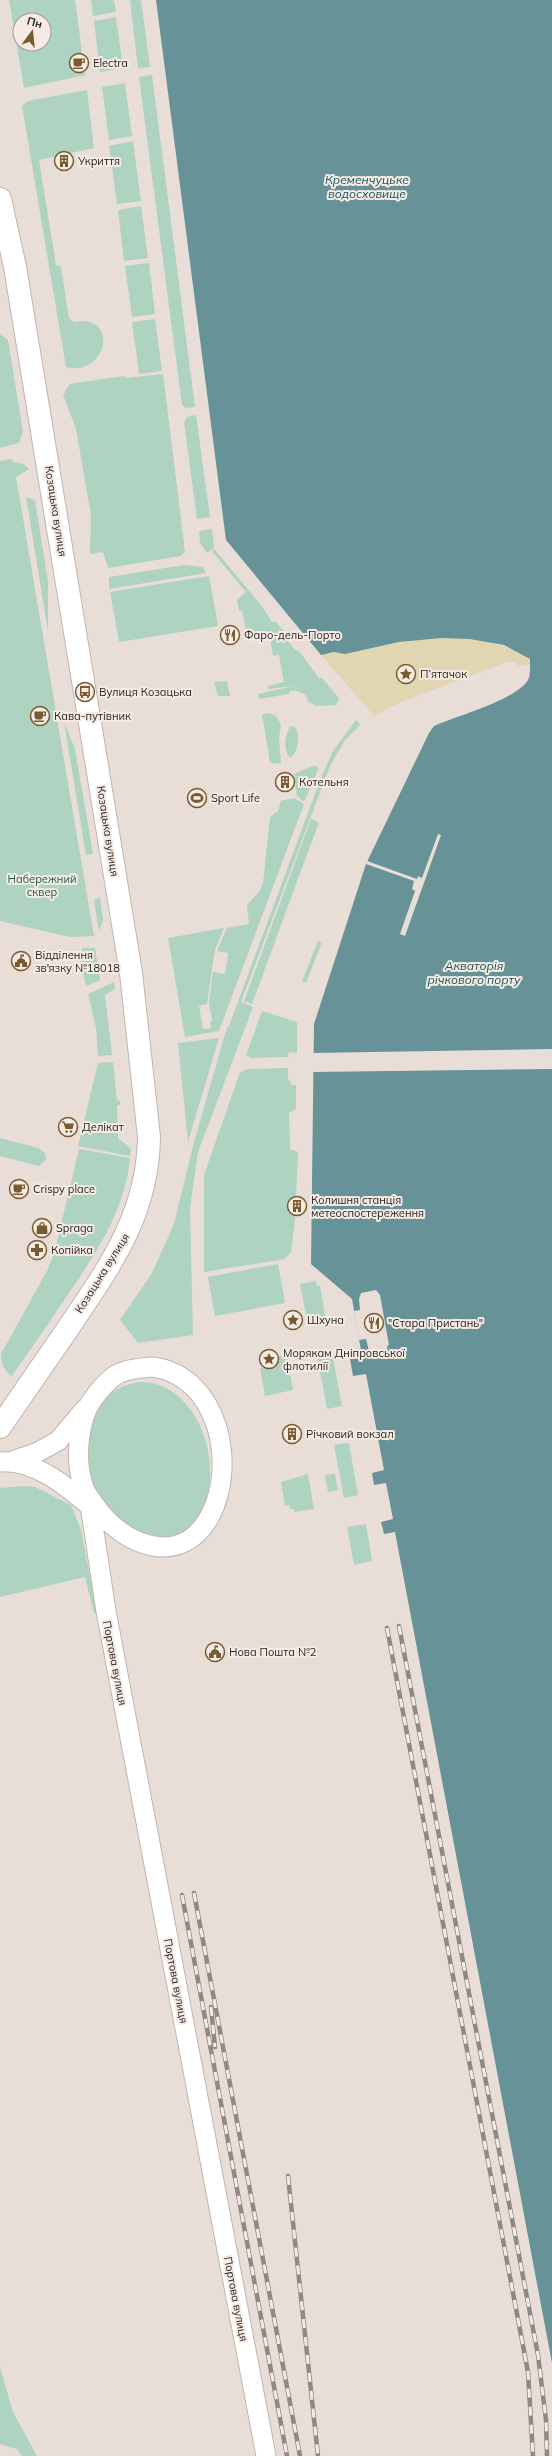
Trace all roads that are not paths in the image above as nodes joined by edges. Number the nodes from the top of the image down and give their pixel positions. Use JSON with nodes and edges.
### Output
{"nodes":[{"id":1,"x":0,"y":199,"type":"edge"},
{"id":2,"x":88,"y":1406,"type":"junction"},
{"id":3,"x":0,"y":1427,"type":"edge"},
{"id":4,"x":7,"y":1461,"type":"edge"},
{"id":5,"x":96,"y":1510,"type":"junction"},
{"id":6,"x":266,"y":2456,"type":"edge"}],
"edges":[{"from":1,"to":3,"type":"main road","name":"Козацька вулиця"},
{"from":2,"to":4,"type":"street"},
{"from":2,"to":5,"type":"street"},
{"from":2,"to":5,"type":"street"},
{"from":4,"to":5,"type":"street"},
{"from":5,"to":6,"type":"street","name":"Портова вулиця"}]}
